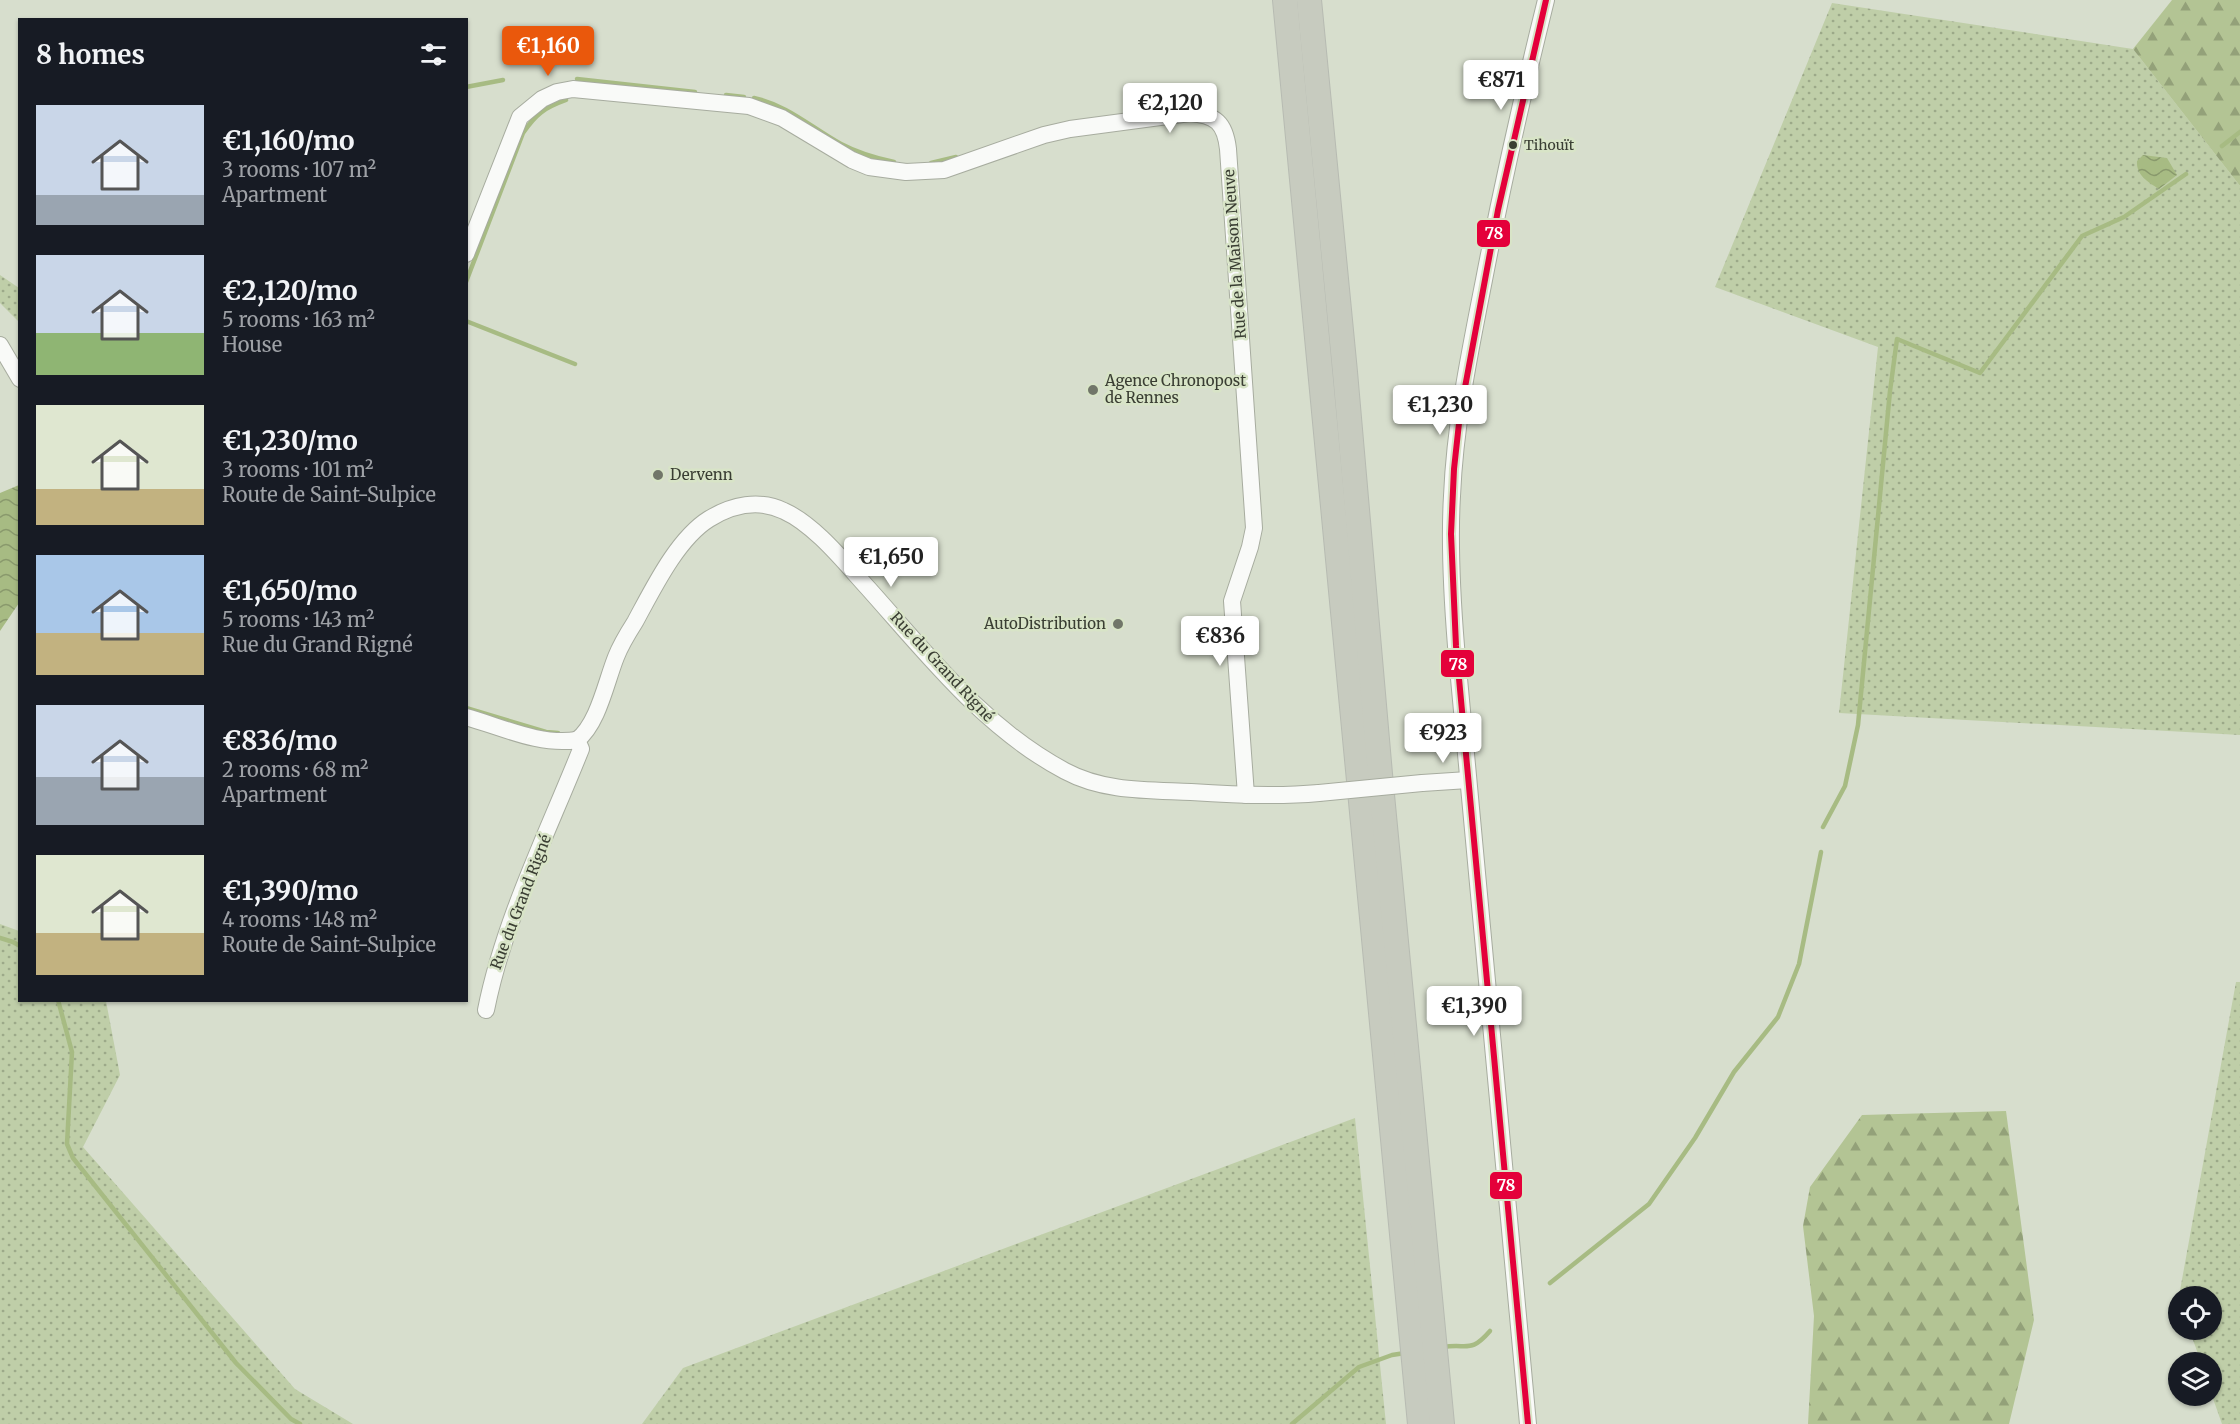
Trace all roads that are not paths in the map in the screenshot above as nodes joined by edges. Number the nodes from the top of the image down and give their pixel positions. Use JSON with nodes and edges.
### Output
{"nodes":[{"id":1,"x":1285,"y":0,"type":"edge"},
{"id":2,"x":1309,"y":0,"type":"edge"},
{"id":3,"x":1546,"y":0,"type":"edge"},
{"id":4,"x":468,"y":249,"type":"edge"},
{"id":5,"x":0,"y":345,"type":"edge"},
{"id":6,"x":18,"y":371,"type":"edge"},
{"id":7,"x":468,"y":718,"type":"edge"},
{"id":8,"x":577,"y":740,"type":"junction"},
{"id":9,"x":1468,"y":780,"type":"junction"},
{"id":10,"x":1246,"y":795,"type":"junction"},
{"id":11,"x":486,"y":1010,"type":"dead end"},
{"id":12,"x":1424,"y":1352,"type":"junction"},
{"id":13,"x":1420,"y":1424,"type":"edge"},
{"id":14,"x":1442,"y":1424,"type":"edge"},
{"id":15,"x":1528,"y":1424,"type":"edge"}],
"edges":[{"from":1,"to":12,"type":"highway"},
{"from":2,"to":12,"type":"highway"},
{"from":3,"to":9,"type":"street"},
{"from":4,"to":10,"type":"street","name":"Rue de la Maison Neuve"},
{"from":5,"to":6,"type":"street"},
{"from":7,"to":8,"type":"street"},
{"from":8,"to":10,"type":"street","name":"Rue du Grand Rigné"},
{"from":8,"to":11,"type":"street","name":"Rue du Grand Rigné"},
{"from":9,"to":10,"type":"street","name":"Rue du Grand Rigné","bridge":true},
{"from":9,"to":15,"type":"street"},
{"from":12,"to":13,"type":"highway"},
{"from":12,"to":14,"type":"highway"}]}
